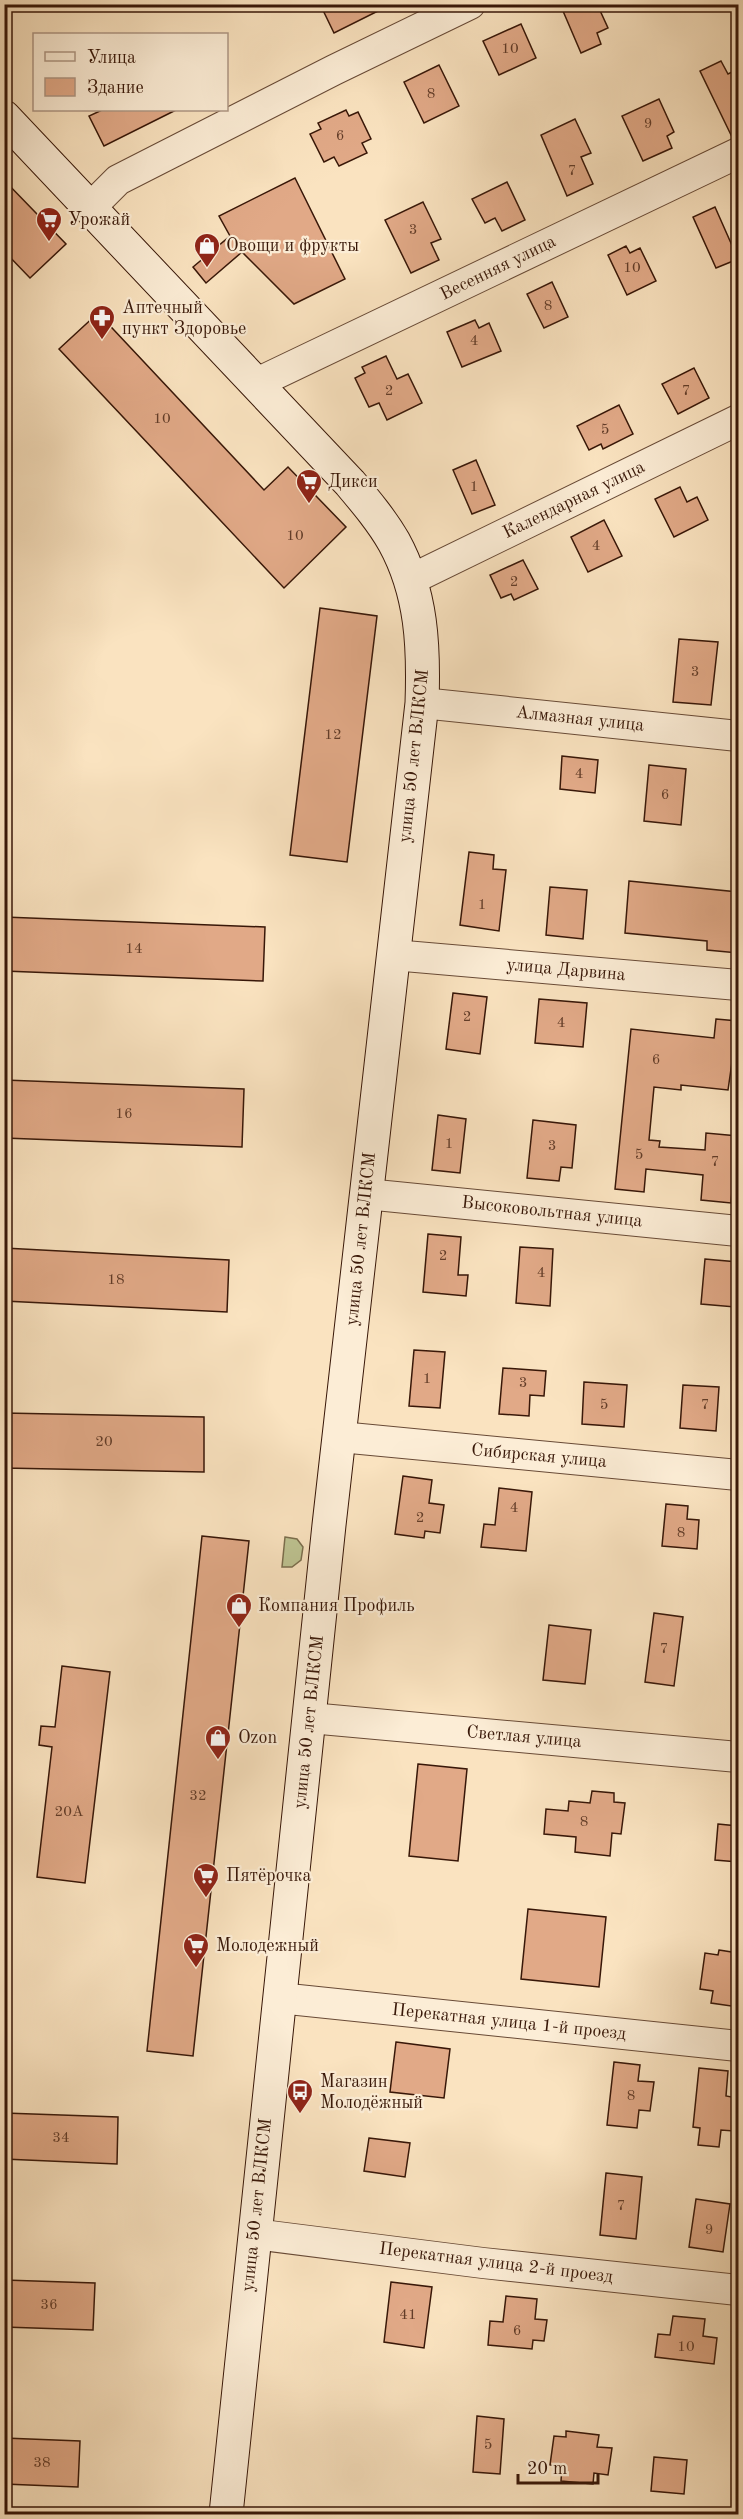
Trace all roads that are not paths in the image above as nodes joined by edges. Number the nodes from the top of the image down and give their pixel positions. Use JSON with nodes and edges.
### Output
{"nodes":[{"id":1,"x":470,"y":4,"type":"edge"},
{"id":2,"x":4,"y":117,"type":"edge"},
{"id":3,"x":738,"y":153,"type":"edge"},
{"id":4,"x":90,"y":208,"type":"junction"},
{"id":5,"x":257,"y":383,"type":"junction"},
{"id":6,"x":738,"y":420,"type":"edge"},
{"id":7,"x":410,"y":580,"type":"junction"},
{"id":8,"x":422,"y":703,"type":"junction"},
{"id":9,"x":738,"y":736,"type":"edge"},
{"id":10,"x":393,"y":955,"type":"junction"},
{"id":11,"x":738,"y":985,"type":"edge"},
{"id":12,"x":366,"y":1194,"type":"junction"},
{"id":13,"x":738,"y":1231,"type":"edge"},
{"id":14,"x":340,"y":1437,"type":"junction"},
{"id":15,"x":738,"y":1475,"type":"edge"},
{"id":16,"x":310,"y":1718,"type":"junction"},
{"id":17,"x":738,"y":1757,"type":"edge"},
{"id":18,"x":279,"y":1998,"type":"junction"},
{"id":19,"x":738,"y":2046,"type":"edge"},
{"id":20,"x":254,"y":2234,"type":"junction"},
{"id":21,"x":738,"y":2290,"type":"edge"},
{"id":22,"x":226,"y":2514,"type":"edge"}],
"edges":[{"from":1,"to":4,"type":"street"},
{"from":2,"to":4,"type":"main road","name":"улица 50 лет ВЛКСМ"},
{"from":3,"to":5,"type":"street","name":"Весенняя улица"},
{"from":4,"to":5,"type":"main road","name":"улица 50 лет ВЛКСМ"},
{"from":5,"to":7,"type":"main road","name":"улица 50 лет ВЛКСМ"},
{"from":6,"to":7,"type":"street","name":"Календарная улица"},
{"from":7,"to":8,"type":"main road","name":"улица 50 лет ВЛКСМ"},
{"from":8,"to":9,"type":"street","name":"Алмазная улица"},
{"from":8,"to":10,"type":"main road","name":"улица 50 лет ВЛКСМ"},
{"from":10,"to":11,"type":"street","name":"улица Дарвина"},
{"from":10,"to":12,"type":"main road","name":"улица 50 лет ВЛКСМ"},
{"from":12,"to":13,"type":"street","name":"Высоковольтная улица"},
{"from":12,"to":14,"type":"main road","name":"улица 50 лет ВЛКСМ"},
{"from":14,"to":15,"type":"street","name":"Сибирская улица"},
{"from":14,"to":16,"type":"main road","name":"улица 50 лет ВЛКСМ"},
{"from":16,"to":17,"type":"street","name":"Светлая улица"},
{"from":16,"to":18,"type":"main road","name":"улица 50 лет ВЛКСМ"},
{"from":18,"to":19,"type":"street","name":"Перекатная улица 1-й проезд"},
{"from":18,"to":20,"type":"main road","name":"улица 50 лет ВЛКСМ"},
{"from":20,"to":21,"type":"street","name":"Перекатная улица 2-й проезд"},
{"from":20,"to":22,"type":"main road","name":"улица 50 лет ВЛКСМ"}]}
